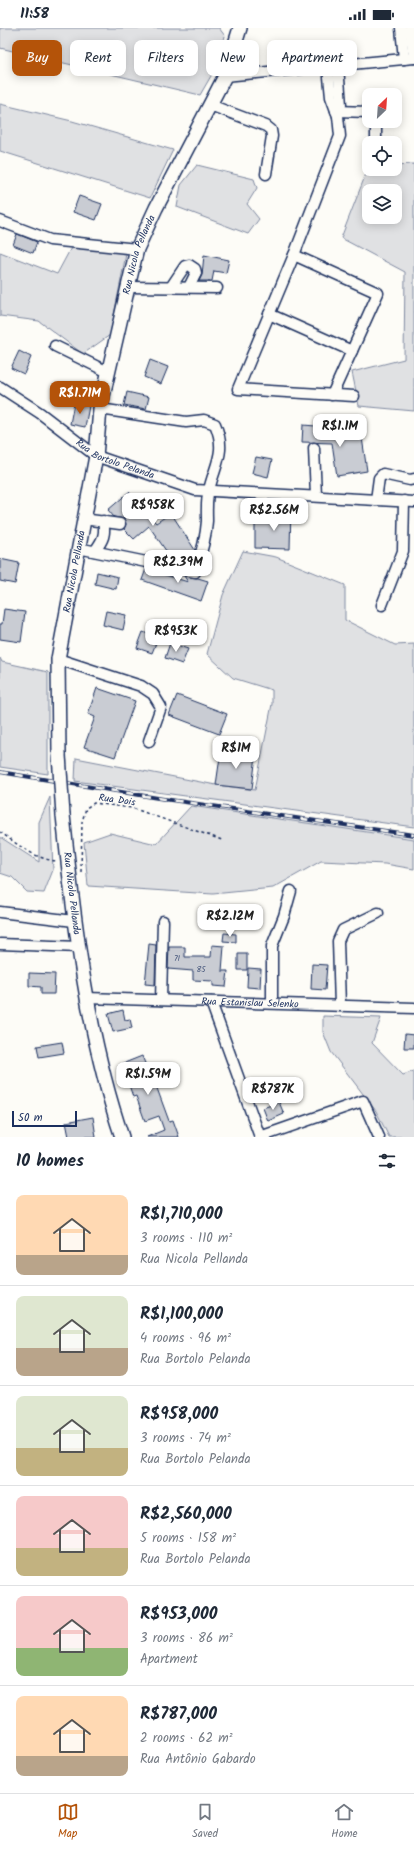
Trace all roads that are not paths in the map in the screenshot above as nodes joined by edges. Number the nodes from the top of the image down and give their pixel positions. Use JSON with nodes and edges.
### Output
{"nodes":[{"id":1,"x":240,"y":28,"type":"edge"},
{"id":2,"x":401,"y":28,"type":"edge"},
{"id":3,"x":410,"y":28,"type":"edge"},
{"id":4,"x":236,"y":40,"type":"edge"},
{"id":5,"x":411,"y":58,"type":"edge"},
{"id":6,"x":357,"y":64,"type":"edge"},
{"id":7,"x":225,"y":76,"type":"edge"},
{"id":8,"x":332,"y":76,"type":"edge"},
{"id":9,"x":210,"y":105,"type":"junction"},
{"id":10,"x":362,"y":112,"type":"edge"},
{"id":11,"x":337,"y":113,"type":"junction"},
{"id":12,"x":266,"y":174,"type":"dead end"},
{"id":13,"x":0,"y":221,"type":"edge"},
{"id":14,"x":137,"y":249,"type":"junction"},
{"id":15,"x":294,"y":255,"type":"junction"},
{"id":16,"x":128,"y":287,"type":"junction"},
{"id":17,"x":171,"y":287,"type":"junction"},
{"id":18,"x":189,"y":287,"type":"junction"},
{"id":19,"x":217,"y":288,"type":"dead end"},
{"id":20,"x":269,"y":314,"type":"junction"},
{"id":21,"x":55,"y":346,"type":"dead end"},
{"id":22,"x":352,"y":351,"type":"junction"},
{"id":23,"x":108,"y":372,"type":"junction"},
{"id":24,"x":0,"y":388,"type":"edge"},
{"id":25,"x":332,"y":395,"type":"junction"},
{"id":26,"x":354,"y":396,"type":"dead end"},
{"id":27,"x":100,"y":409,"type":"junction"},
{"id":28,"x":314,"y":448,"type":"dead end"},
{"id":29,"x":96,"y":456,"type":"junction"},
{"id":30,"x":414,"y":479,"type":"edge"},
{"id":31,"x":208,"y":491,"type":"junction"},
{"id":32,"x":316,"y":496,"type":"junction"},
{"id":33,"x":376,"y":500,"type":"junction"},
{"id":34,"x":409,"y":502,"type":"edge"},
{"id":35,"x":83,"y":519,"type":"junction"},
{"id":36,"x":103,"y":521,"type":"junction"},
{"id":37,"x":120,"y":524,"type":"dead end"},
{"id":38,"x":78,"y":548,"type":"junction"},
{"id":39,"x":95,"y":551,"type":"junction"},
{"id":40,"x":382,"y":605,"type":"dead end"},
{"id":41,"x":58,"y":659,"type":"junction"},
{"id":42,"x":149,"y":741,"type":"dead end"},
{"id":43,"x":291,"y":892,"type":"dead end"},
{"id":44,"x":0,"y":912,"type":"edge"},
{"id":45,"x":378,"y":913,"type":"dead end"},
{"id":46,"x":74,"y":921,"type":"junction"},
{"id":47,"x":164,"y":921,"type":"dead end"},
{"id":48,"x":0,"y":944,"type":"edge"},
{"id":49,"x":79,"y":947,"type":"junction"},
{"id":50,"x":86,"y":998,"type":"junction"},
{"id":51,"x":161,"y":1000,"type":"junction"},
{"id":52,"x":211,"y":1002,"type":"junction"},
{"id":53,"x":272,"y":1003,"type":"junction"},
{"id":54,"x":340,"y":1006,"type":"junction"},
{"id":55,"x":414,"y":1008,"type":"edge"},
{"id":56,"x":122,"y":1137,"type":"edge"},
{"id":57,"x":260,"y":1137,"type":"edge"},
{"id":58,"x":380,"y":1137,"type":"edge"}],
"edges":[{"from":1,"to":4,"type":"main road","name":"Rua Nicola Pellanda"},
{"from":2,"to":5,"type":"street"},
{"from":3,"to":5,"type":"street"},
{"from":5,"to":6,"type":"street"},
{"from":7,"to":9,"type":"main road","name":"Rua Nicola Pellanda"},
{"from":8,"to":11,"type":"street"},
{"from":9,"to":12,"type":"street"},
{"from":9,"to":14,"type":"main road","name":"Rua Nicola Pellanda"},
{"from":10,"to":11,"type":"street"},
{"from":11,"to":15,"type":"street"},
{"from":13,"to":14,"type":"street"},
{"from":14,"to":16,"type":"main road","name":"Rua Nicola Pellanda"},
{"from":15,"to":20,"type":"street"},
{"from":15,"to":22,"type":"street"},
{"from":16,"to":17,"type":"street"},
{"from":16,"to":23,"type":"main road","name":"Rua Nicola Pellanda"},
{"from":17,"to":18,"type":"street"},
{"from":17,"to":18,"type":"street"},
{"from":18,"to":19,"type":"street"},
{"from":20,"to":22,"type":"street"},
{"from":20,"to":25,"type":"street"},
{"from":21,"to":23,"type":"street"},
{"from":22,"to":25,"type":"street"},
{"from":23,"to":27,"type":"main road","name":"Rua Nicola Pellanda"},
{"from":24,"to":29,"type":"street","name":"Rua Bortolo Pelanda"},
{"from":25,"to":26,"type":"street"},
{"from":27,"to":29,"type":"main road","name":"Rua Nicola Pellanda"},
{"from":27,"to":31,"type":"street"},
{"from":28,"to":32,"type":"street"},
{"from":29,"to":31,"type":"street","name":"Rua Bortolo Pelanda"},
{"from":29,"to":35,"type":"main road","name":"Rua Nicola Pellanda"},
{"from":30,"to":33,"type":"street"},
{"from":31,"to":32,"type":"street","name":"Rua Bortolo Pelanda"},
{"from":31,"to":39,"type":"street"},
{"from":32,"to":33,"type":"street","name":"Rua Bortolo Pelanda"},
{"from":33,"to":34,"type":"street","name":"Rua Bortolo Pelanda"},
{"from":34,"to":40,"type":"street"},
{"from":35,"to":36,"type":"street"},
{"from":35,"to":38,"type":"main road","name":"Rua Nicola Pellanda"},
{"from":36,"to":37,"type":"street"},
{"from":36,"to":39,"type":"street"},
{"from":38,"to":39,"type":"street"},
{"from":38,"to":41,"type":"main road","name":"Rua Nicola Pellanda"},
{"from":41,"to":42,"type":"street"},
{"from":41,"to":46,"type":"main road","name":"Rua Nicola Pellanda","bridge":true},
{"from":43,"to":53,"type":"street"},
{"from":44,"to":46,"type":"street"},
{"from":45,"to":54,"type":"street"},
{"from":46,"to":49,"type":"main road","name":"Rua Nicola Pellanda"},
{"from":47,"to":51,"type":"street"},
{"from":48,"to":49,"type":"street"},
{"from":49,"to":50,"type":"main road","name":"Rua Nicola Pellanda"},
{"from":50,"to":51,"type":"street","name":"Rua Estanislau Selenko"},
{"from":50,"to":56,"type":"main road","name":"Rua Nicola Pellanda"},
{"from":51,"to":52,"type":"street","name":"Rua Estanislau Selenko"},
{"from":52,"to":53,"type":"street","name":"Rua Estanislau Selenko"},
{"from":52,"to":57,"type":"street"},
{"from":53,"to":54,"type":"street","name":"Rua Estanislau Selenko"},
{"from":54,"to":55,"type":"street","name":"Rua Estanislau Selenko"},
{"from":57,"to":58,"type":"street"}]}
